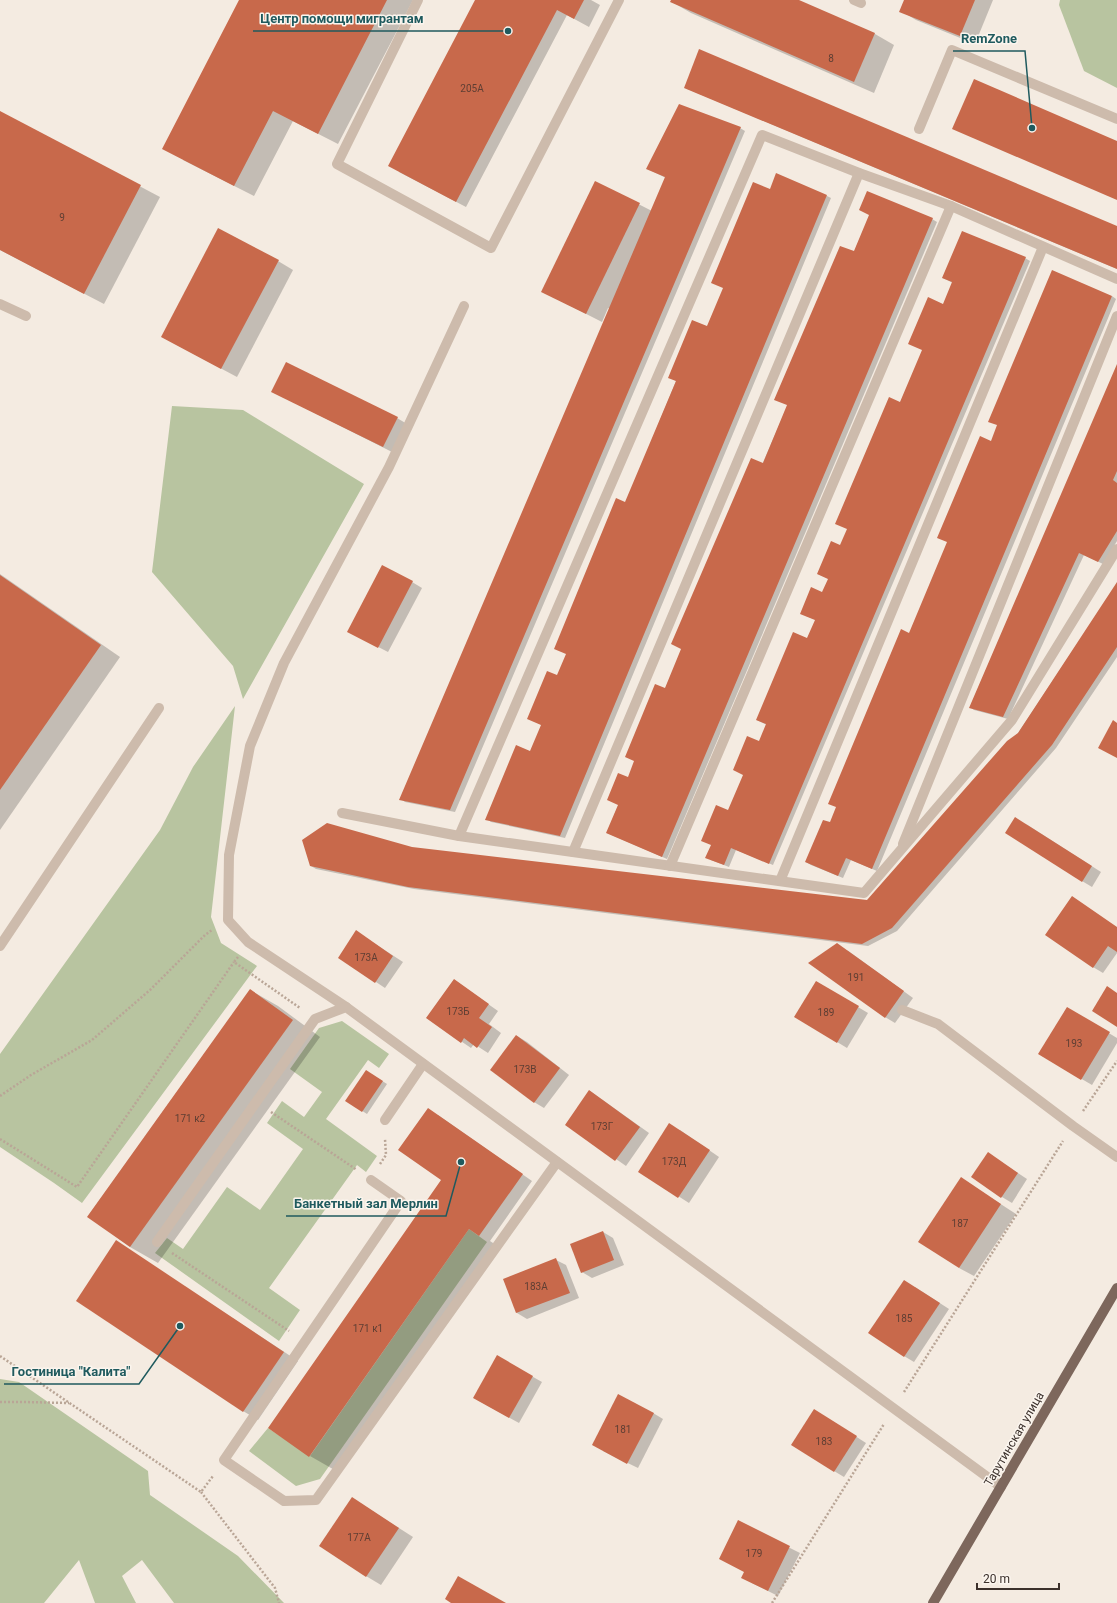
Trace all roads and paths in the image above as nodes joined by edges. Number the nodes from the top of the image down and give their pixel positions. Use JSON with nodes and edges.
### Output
{"nodes":[{"id":1,"x":418,"y":0,"type":"edge"},
{"id":2,"x":619,"y":0,"type":"edge"},
{"id":3,"x":1117,"y":119,"type":"edge"},
{"id":4,"x":919,"y":129,"type":"dead end"},
{"id":5,"x":859,"y":173,"type":"junction"},
{"id":6,"x":951,"y":206,"type":"junction"},
{"id":7,"x":1043,"y":247,"type":"junction"},
{"id":8,"x":1117,"y":279,"type":"edge"},
{"id":9,"x":0,"y":304,"type":"edge"},
{"id":10,"x":464,"y":306,"type":"dead end"},
{"id":11,"x":26,"y":316,"type":"dead end"},
{"id":12,"x":1117,"y":316,"type":"edge"},
{"id":13,"x":1117,"y":548,"type":"edge"},
{"id":14,"x":159,"y":708,"type":"dead end"},
{"id":15,"x":342,"y":813,"type":"dead end"},
{"id":16,"x":459,"y":836,"type":"junction"},
{"id":17,"x":573,"y":852,"type":"junction"},
{"id":18,"x":899,"y":852,"type":"junction"},
{"id":19,"x":670,"y":866,"type":"junction"},
{"id":20,"x":780,"y":881,"type":"junction"},
{"id":21,"x":228,"y":920,"type":"junction"},
{"id":22,"x":248,"y":942,"type":"junction"},
{"id":23,"x":0,"y":946,"type":"edge"},
{"id":24,"x":234,"y":962,"type":"junction"},
{"id":25,"x":346,"y":1007,"type":"junction"},
{"id":26,"x":902,"y":1010,"type":"dead end"},
{"id":27,"x":315,"y":1019,"type":"junction"},
{"id":28,"x":1117,"y":1062,"type":"edge"},
{"id":29,"x":423,"y":1064,"type":"junction"},
{"id":30,"x":0,"y":1096,"type":"edge"},
{"id":31,"x":256,"y":1102,"type":"junction"},
{"id":32,"x":385,"y":1120,"type":"joint"},
{"id":33,"x":1073,"y":1126,"type":"junction"},
{"id":34,"x":0,"y":1139,"type":"edge"},
{"id":35,"x":1117,"y":1157,"type":"edge"},
{"id":36,"x":557,"y":1162,"type":"junction"},
{"id":37,"x":371,"y":1180,"type":"junction"},
{"id":38,"x":157,"y":1242,"type":"joint"},
{"id":39,"x":1117,"y":1288,"type":"edge"},
{"id":40,"x":304,"y":1342,"type":"junction"},
{"id":41,"x":0,"y":1356,"type":"edge"},
{"id":42,"x":0,"y":1402,"type":"edge"},
{"id":43,"x":71,"y":1404,"type":"junction"},
{"id":44,"x":894,"y":1408,"type":"junction"},
{"id":45,"x":224,"y":1460,"type":"junction"},
{"id":46,"x":1001,"y":1487,"type":"junction"},
{"id":47,"x":201,"y":1492,"type":"junction"},
{"id":48,"x":279,"y":1603,"type":"edge"},
{"id":49,"x":772,"y":1603,"type":"edge"},
{"id":50,"x":933,"y":1603,"type":"edge"}],
"edges":[{"from":1,"to":2,"type":"lane"},
{"from":3,"to":4,"type":"lane"},
{"from":5,"to":6,"type":"lane"},
{"from":5,"to":16,"type":"lane"},
{"from":5,"to":17,"type":"lane"},
{"from":6,"to":7,"type":"lane"},
{"from":6,"to":19,"type":"lane"},
{"from":7,"to":8,"type":"lane"},
{"from":7,"to":20,"type":"lane"},
{"from":9,"to":11,"type":"lane"},
{"from":10,"to":21,"type":"lane"},
{"from":12,"to":18,"type":"lane"},
{"from":13,"to":18,"type":"lane"},
{"from":14,"to":23,"type":"lane"},
{"from":15,"to":16,"type":"lane"},
{"from":16,"to":17,"type":"lane"},
{"from":17,"to":19,"type":"lane"},
{"from":18,"to":20,"type":"lane"},
{"from":19,"to":20,"type":"lane"},
{"from":21,"to":22,"type":"lane"},
{"from":21,"to":30,"type":"path"},
{"from":22,"to":24,"type":"path"},
{"from":22,"to":25,"type":"lane"},
{"from":24,"to":27,"type":"path"},
{"from":24,"to":34,"type":"path"},
{"from":25,"to":27,"type":"lane"},
{"from":25,"to":29,"type":"lane"},
{"from":26,"to":33,"type":"lane"},
{"from":27,"to":31,"type":"lane"},
{"from":28,"to":33,"type":"path"},
{"from":29,"to":32,"type":"lane"},
{"from":29,"to":36,"type":"lane"},
{"from":31,"to":37,"type":"path"},
{"from":31,"to":38,"type":"lane"},
{"from":32,"to":37,"type":"path"},
{"from":33,"to":35,"type":"lane"},
{"from":33,"to":44,"type":"path"},
{"from":36,"to":44,"type":"lane"},
{"from":36,"to":45,"type":"lane"},
{"from":37,"to":40,"type":"lane"},
{"from":38,"to":40,"type":"path"},
{"from":39,"to":46,"type":"main road","name":"Тарутинская улица"},
{"from":40,"to":45,"type":"lane"},
{"from":41,"to":43,"type":"path"},
{"from":42,"to":43,"type":"path"},
{"from":43,"to":47,"type":"path"},
{"from":44,"to":46,"type":"lane"},
{"from":44,"to":49,"type":"path"},
{"from":45,"to":47,"type":"path"},
{"from":46,"to":50,"type":"main road","name":"Тарутинская улица"},
{"from":47,"to":48,"type":"path"}]}
